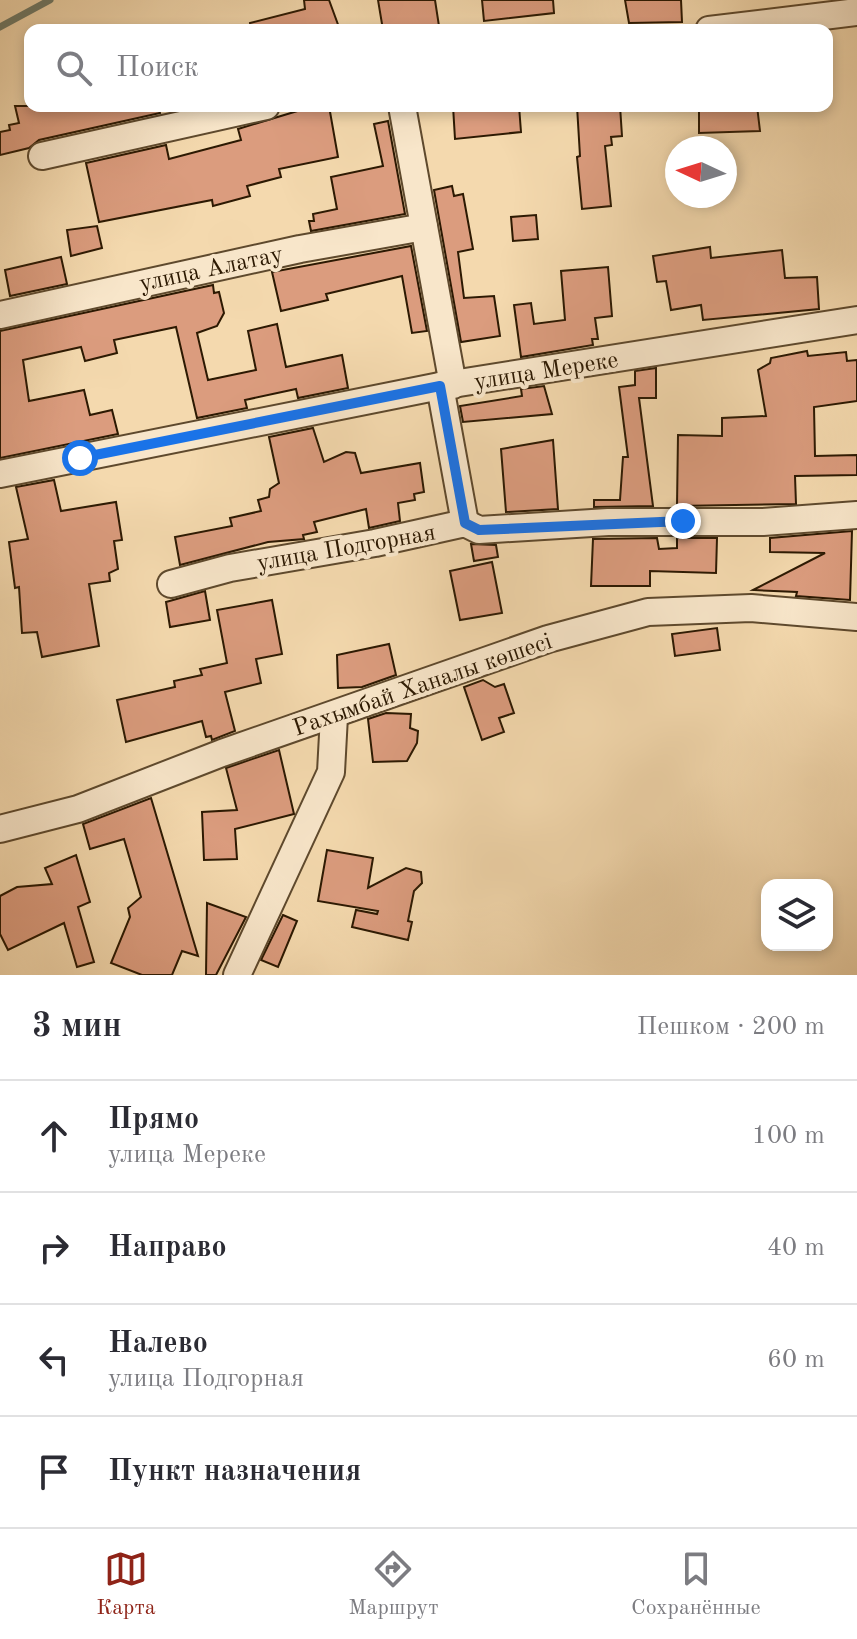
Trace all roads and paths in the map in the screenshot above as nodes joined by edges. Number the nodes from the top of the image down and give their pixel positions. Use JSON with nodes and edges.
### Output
{"nodes":[{"id":1,"x":857,"y":12,"type":"edge"},
{"id":2,"x":758,"y":24,"type":"edge"},
{"id":3,"x":239,"y":112,"type":"edge"},
{"id":4,"x":403,"y":112,"type":"edge"},
{"id":5,"x":42,"y":156,"type":"dead end"},
{"id":6,"x":424,"y":227,"type":"junction"},
{"id":7,"x":0,"y":315,"type":"edge"},
{"id":8,"x":857,"y":320,"type":"edge"},
{"id":9,"x":446,"y":386,"type":"junction"},
{"id":10,"x":0,"y":474,"type":"edge"},
{"id":11,"x":857,"y":515,"type":"edge"},
{"id":12,"x":465,"y":523,"type":"junction"},
{"id":13,"x":171,"y":584,"type":"dead end"},
{"id":14,"x":857,"y":617,"type":"edge"},
{"id":15,"x":334,"y":716,"type":"junction"},
{"id":16,"x":0,"y":829,"type":"edge"},
{"id":17,"x":237,"y":975,"type":"edge"}],
"edges":[{"from":1,"to":2,"type":"street"},
{"from":3,"to":5,"type":"street"},
{"from":4,"to":6,"type":"street"},
{"from":6,"to":7,"type":"street","name":"улица Алатау"},
{"from":6,"to":9,"type":"street"},
{"from":8,"to":9,"type":"street","name":"улица Мереке"},
{"from":9,"to":10,"type":"street","name":"улица Мереке"},
{"from":9,"to":12,"type":"street"},
{"from":11,"to":12,"type":"street","name":"улица Подгорная"},
{"from":12,"to":13,"type":"street","name":"улица Подгорная"},
{"from":14,"to":15,"type":"street","name":"Рахымбай Ханалы көшесі"},
{"from":15,"to":16,"type":"street","name":"Рахымбай Ханалы көшесі"},
{"from":15,"to":17,"type":"street"}]}
